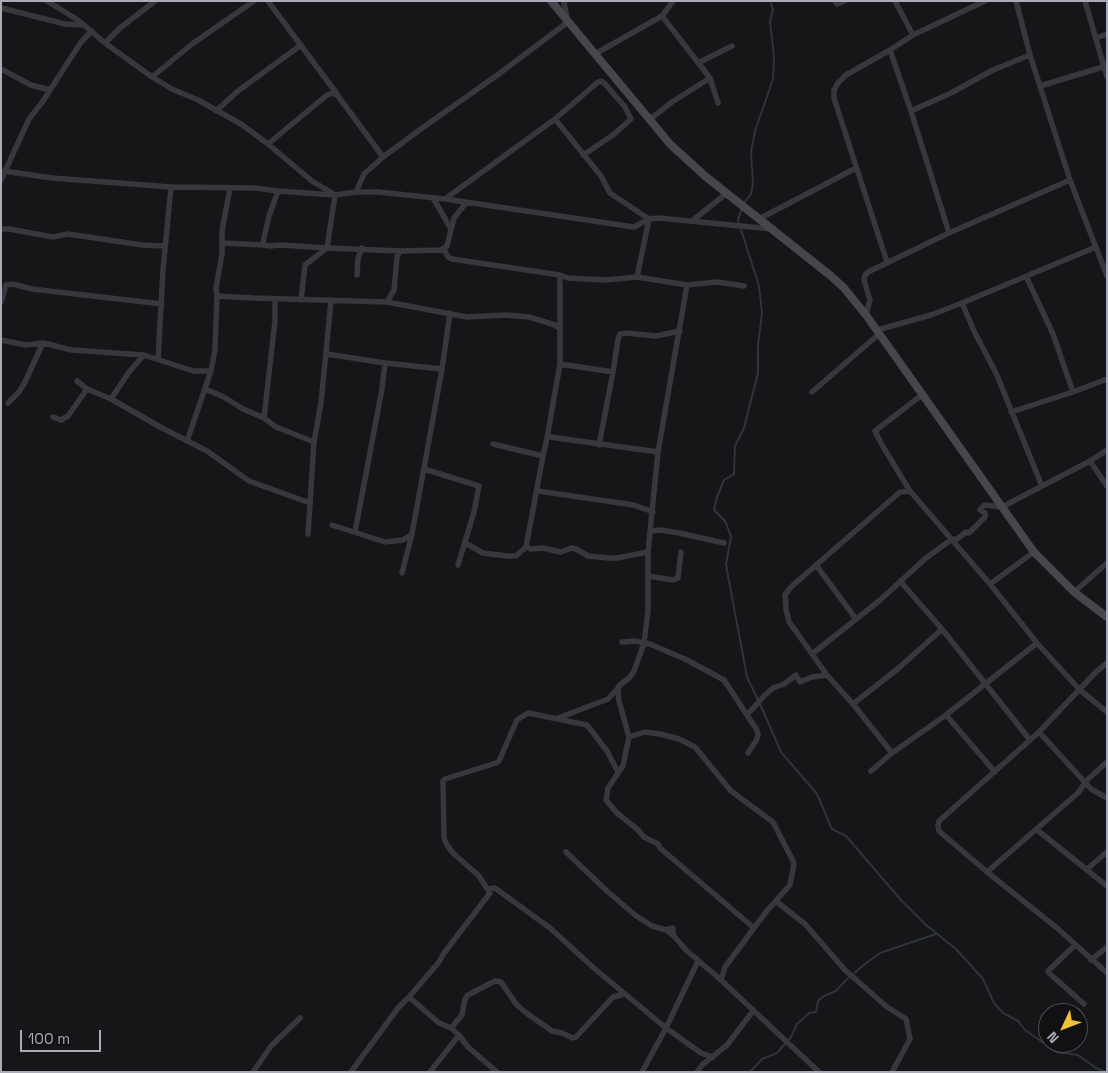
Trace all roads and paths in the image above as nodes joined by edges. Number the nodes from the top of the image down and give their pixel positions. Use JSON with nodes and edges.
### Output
{"nodes":[{"id":1,"x":47,"y":1,"type":"edge"},
{"id":2,"x":62,"y":1,"type":"edge"},
{"id":3,"x":155,"y":1,"type":"edge"},
{"id":4,"x":254,"y":1,"type":"edge"},
{"id":5,"x":268,"y":1,"type":"edge"},
{"id":6,"x":551,"y":1,"type":"edge"},
{"id":7,"x":565,"y":1,"type":"edge"},
{"id":8,"x":673,"y":1,"type":"edge"},
{"id":9,"x":835,"y":1,"type":"edge"},
{"id":10,"x":845,"y":1,"type":"edge"},
{"id":11,"x":895,"y":1,"type":"edge"},
{"id":12,"x":985,"y":1,"type":"edge"},
{"id":13,"x":1016,"y":1,"type":"edge"},
{"id":14,"x":1085,"y":1,"type":"edge"},
{"id":15,"x":56,"y":6,"type":"junction"},
{"id":16,"x":1,"y":8,"type":"edge"},
{"id":17,"x":662,"y":16,"type":"junction"},
{"id":18,"x":568,"y":22,"type":"junction"},
{"id":19,"x":84,"y":25,"type":"junction"},
{"id":20,"x":92,"y":31,"type":"junction"},
{"id":21,"x":913,"y":34,"type":"junction"},
{"id":22,"x":1107,"y":34,"type":"edge"},
{"id":23,"x":1096,"y":38,"type":"junction"},
{"id":24,"x":105,"y":43,"type":"junction"},
{"id":25,"x":301,"y":45,"type":"junction"},
{"id":26,"x":732,"y":46,"type":"dead end"},
{"id":27,"x":890,"y":50,"type":"junction"},
{"id":28,"x":595,"y":54,"type":"junction"},
{"id":29,"x":1030,"y":55,"type":"junction"},
{"id":30,"x":698,"y":64,"type":"junction"},
{"id":31,"x":1104,"y":67,"type":"junction"},
{"id":32,"x":1,"y":69,"type":"edge"},
{"id":33,"x":152,"y":77,"type":"junction"},
{"id":34,"x":1107,"y":77,"type":"edge"},
{"id":35,"x":710,"y":78,"type":"junction"},
{"id":36,"x":1040,"y":86,"type":"junction"},
{"id":37,"x":50,"y":90,"type":"junction"},
{"id":38,"x":338,"y":96,"type":"junction"},
{"id":39,"x":633,"y":101,"type":"junction"},
{"id":40,"x":718,"y":103,"type":"dead end"},
{"id":41,"x":625,"y":107,"type":"junction"},
{"id":42,"x":216,"y":111,"type":"junction"},
{"id":43,"x":911,"y":111,"type":"junction"},
{"id":44,"x":555,"y":119,"type":"junction"},
{"id":45,"x":649,"y":120,"type":"junction"},
{"id":46,"x":268,"y":144,"type":"junction"},
{"id":47,"x":583,"y":155,"type":"junction"},
{"id":48,"x":383,"y":157,"type":"junction"},
{"id":49,"x":856,"y":168,"type":"junction"},
{"id":50,"x":4,"y":172,"type":"junction"},
{"id":51,"x":1,"y":180,"type":"edge"},
{"id":52,"x":1070,"y":180,"type":"junction"},
{"id":53,"x":171,"y":188,"type":"junction"},
{"id":54,"x":230,"y":188,"type":"junction"},
{"id":55,"x":278,"y":191,"type":"junction"},
{"id":56,"x":356,"y":192,"type":"junction"},
{"id":57,"x":727,"y":193,"type":"junction"},
{"id":58,"x":334,"y":194,"type":"junction"},
{"id":59,"x":433,"y":198,"type":"junction"},
{"id":60,"x":445,"y":199,"type":"junction"},
{"id":61,"x":466,"y":203,"type":"junction"},
{"id":62,"x":759,"y":218,"type":"junction"},
{"id":63,"x":649,"y":219,"type":"junction"},
{"id":64,"x":692,"y":221,"type":"junction"},
{"id":65,"x":1,"y":229,"type":"edge"},
{"id":66,"x":451,"y":229,"type":"junction"},
{"id":67,"x":773,"y":229,"type":"junction"},
{"id":68,"x":949,"y":233,"type":"junction"},
{"id":69,"x":222,"y":244,"type":"junction"},
{"id":70,"x":264,"y":244,"type":"junction"},
{"id":71,"x":165,"y":246,"type":"junction"},
{"id":72,"x":1096,"y":247,"type":"junction"},
{"id":73,"x":327,"y":248,"type":"junction"},
{"id":74,"x":362,"y":248,"type":"junction"},
{"id":75,"x":444,"y":249,"type":"junction"},
{"id":76,"x":402,"y":251,"type":"junction"},
{"id":77,"x":887,"y":262,"type":"junction"},
{"id":78,"x":560,"y":274,"type":"junction"},
{"id":79,"x":357,"y":275,"type":"dead end"},
{"id":80,"x":1026,"y":276,"type":"junction"},
{"id":81,"x":1107,"y":276,"type":"edge"},
{"id":82,"x":637,"y":278,"type":"junction"},
{"id":83,"x":687,"y":285,"type":"junction"},
{"id":84,"x":744,"y":286,"type":"dead end"},
{"id":85,"x":217,"y":296,"type":"junction"},
{"id":86,"x":275,"y":299,"type":"junction"},
{"id":87,"x":301,"y":300,"type":"junction"},
{"id":88,"x":332,"y":301,"type":"junction"},
{"id":89,"x":1,"y":302,"type":"edge"},
{"id":90,"x":387,"y":302,"type":"junction"},
{"id":91,"x":962,"y":303,"type":"junction"},
{"id":92,"x":162,"y":304,"type":"junction"},
{"id":93,"x":450,"y":314,"type":"junction"},
{"id":94,"x":866,"y":315,"type":"junction"},
{"id":95,"x":560,"y":329,"type":"junction"},
{"id":96,"x":680,"y":331,"type":"junction"},
{"id":97,"x":878,"y":332,"type":"junction"},
{"id":98,"x":1,"y":340,"type":"edge"},
{"id":99,"x":43,"y":343,"type":"junction"},
{"id":100,"x":327,"y":354,"type":"junction"},
{"id":101,"x":144,"y":355,"type":"junction"},
{"id":102,"x":158,"y":359,"type":"junction"},
{"id":103,"x":385,"y":363,"type":"junction"},
{"id":104,"x":560,"y":364,"type":"junction"},
{"id":105,"x":442,"y":369,"type":"junction"},
{"id":106,"x":211,"y":372,"type":"junction"},
{"id":107,"x":613,"y":372,"type":"junction"},
{"id":108,"x":1107,"y":379,"type":"edge"},
{"id":109,"x":76,"y":381,"type":"dead end"},
{"id":110,"x":87,"y":389,"type":"junction"},
{"id":111,"x":205,"y":389,"type":"junction"},
{"id":112,"x":812,"y":392,"type":"dead end"},
{"id":113,"x":1073,"y":392,"type":"junction"},
{"id":114,"x":923,"y":394,"type":"junction"},
{"id":115,"x":111,"y":399,"type":"junction"},
{"id":116,"x":8,"y":403,"type":"dead end"},
{"id":117,"x":1011,"y":412,"type":"junction"},
{"id":118,"x":53,"y":417,"type":"dead end"},
{"id":119,"x":264,"y":418,"type":"junction"},
{"id":120,"x":547,"y":438,"type":"junction"},
{"id":121,"x":187,"y":441,"type":"junction"},
{"id":122,"x":314,"y":442,"type":"junction"},
{"id":123,"x":493,"y":444,"type":"dead end"},
{"id":124,"x":599,"y":445,"type":"junction"},
{"id":125,"x":1107,"y":450,"type":"edge"},
{"id":126,"x":658,"y":452,"type":"junction"},
{"id":127,"x":543,"y":456,"type":"junction"},
{"id":128,"x":1090,"y":461,"type":"junction"},
{"id":129,"x":424,"y":469,"type":"junction"},
{"id":130,"x":1042,"y":486,"type":"junction"},
{"id":131,"x":1107,"y":486,"type":"edge"},
{"id":132,"x":538,"y":491,"type":"junction"},
{"id":133,"x":910,"y":491,"type":"junction"},
{"id":134,"x":310,"y":503,"type":"junction"},
{"id":135,"x":1002,"y":507,"type":"junction"},
{"id":136,"x":653,"y":512,"type":"junction"},
{"id":137,"x":332,"y":525,"type":"dead end"},
{"id":138,"x":651,"y":531,"type":"junction"},
{"id":139,"x":355,"y":532,"type":"junction"},
{"id":140,"x":308,"y":534,"type":"dead end"},
{"id":141,"x":412,"y":534,"type":"junction"},
{"id":142,"x":952,"y":539,"type":"junction"},
{"id":143,"x":465,"y":543,"type":"junction"},
{"id":144,"x":724,"y":543,"type":"dead end"},
{"id":145,"x":526,"y":547,"type":"junction"},
{"id":146,"x":648,"y":552,"type":"junction"},
{"id":147,"x":681,"y":552,"type":"dead end"},
{"id":148,"x":1034,"y":552,"type":"junction"},
{"id":149,"x":1107,"y":563,"type":"edge"},
{"id":150,"x":458,"y":565,"type":"dead end"},
{"id":151,"x":816,"y":565,"type":"junction"},
{"id":152,"x":402,"y":573,"type":"dead end"},
{"id":153,"x":648,"y":576,"type":"junction"},
{"id":154,"x":900,"y":581,"type":"junction"},
{"id":155,"x":990,"y":584,"type":"junction"},
{"id":156,"x":1074,"y":592,"type":"junction"},
{"id":157,"x":1107,"y":617,"type":"edge"},
{"id":158,"x":856,"y":619,"type":"junction"},
{"id":159,"x":942,"y":629,"type":"junction"},
{"id":160,"x":622,"y":642,"type":"dead end"},
{"id":161,"x":644,"y":642,"type":"junction"},
{"id":162,"x":1037,"y":643,"type":"junction"},
{"id":163,"x":812,"y":654,"type":"junction"},
{"id":164,"x":1107,"y":663,"type":"edge"},
{"id":165,"x":827,"y":675,"type":"junction"},
{"id":166,"x":986,"y":683,"type":"junction"},
{"id":167,"x":619,"y":686,"type":"junction"},
{"id":168,"x":1079,"y":689,"type":"junction"},
{"id":169,"x":853,"y":704,"type":"junction"},
{"id":170,"x":1107,"y":712,"type":"edge"},
{"id":171,"x":747,"y":715,"type":"junction"},
{"id":172,"x":946,"y":715,"type":"junction"},
{"id":173,"x":558,"y":718,"type":"junction"},
{"id":174,"x":1039,"y":732,"type":"junction"},
{"id":175,"x":629,"y":737,"type":"junction"},
{"id":176,"x":1030,"y":740,"type":"junction"},
{"id":177,"x":892,"y":752,"type":"junction"},
{"id":178,"x":748,"y":753,"type":"dead end"},
{"id":179,"x":1107,"y":762,"type":"edge"},
{"id":180,"x":871,"y":771,"type":"dead end"},
{"id":181,"x":618,"y":772,"type":"junction"},
{"id":182,"x":995,"y":772,"type":"junction"},
{"id":183,"x":1086,"y":781,"type":"junction"},
{"id":184,"x":1107,"y":798,"type":"edge"},
{"id":185,"x":1036,"y":829,"type":"junction"},
{"id":186,"x":566,"y":852,"type":"dead end"},
{"id":187,"x":1107,"y":852,"type":"edge"},
{"id":188,"x":1087,"y":869,"type":"junction"},
{"id":189,"x":987,"y":872,"type":"junction"},
{"id":190,"x":1107,"y":886,"type":"edge"},
{"id":191,"x":489,"y":889,"type":"junction"},
{"id":192,"x":777,"y":902,"type":"junction"},
{"id":193,"x":754,"y":928,"type":"junction"},
{"id":194,"x":1075,"y":945,"type":"junction"},
{"id":195,"x":1107,"y":946,"type":"edge"},
{"id":196,"x":698,"y":960,"type":"junction"},
{"id":197,"x":1091,"y":960,"type":"junction"},
{"id":198,"x":1107,"y":973,"type":"edge"},
{"id":199,"x":721,"y":980,"type":"junction"},
{"id":200,"x":624,"y":994,"type":"junction"},
{"id":201,"x":409,"y":997,"type":"junction"},
{"id":202,"x":1083,"y":1003,"type":"edge"},
{"id":203,"x":753,"y":1011,"type":"junction"},
{"id":204,"x":300,"y":1018,"type":"dead end"},
{"id":205,"x":451,"y":1028,"type":"junction"},
{"id":206,"x":666,"y":1028,"type":"junction"},
{"id":207,"x":460,"y":1035,"type":"junction"},
{"id":208,"x":713,"y":1057,"type":"junction"},
{"id":209,"x":253,"y":1072,"type":"edge"},
{"id":210,"x":351,"y":1072,"type":"edge"},
{"id":211,"x":430,"y":1072,"type":"edge"},
{"id":212,"x":497,"y":1072,"type":"edge"},
{"id":213,"x":642,"y":1072,"type":"edge"},
{"id":214,"x":697,"y":1072,"type":"edge"},
{"id":215,"x":819,"y":1072,"type":"edge"},
{"id":216,"x":892,"y":1072,"type":"edge"}],
"edges":[{"from":1,"to":15,"type":"street"},
{"from":2,"to":15,"type":"street"},
{"from":3,"to":24,"type":"street"},
{"from":4,"to":33,"type":"street"},
{"from":5,"to":25,"type":"street"},
{"from":6,"to":18,"type":"main road"},
{"from":7,"to":18,"type":"street"},
{"from":8,"to":17,"type":"street"},
{"from":9,"to":10,"type":"street"},
{"from":11,"to":21,"type":"street"},
{"from":12,"to":21,"type":"street"},
{"from":13,"to":29,"type":"street"},
{"from":14,"to":23,"type":"street"},
{"from":15,"to":19,"type":"street"},
{"from":16,"to":19,"type":"street"},
{"from":17,"to":28,"type":"street"},
{"from":17,"to":30,"type":"street"},
{"from":18,"to":28,"type":"main road"},
{"from":18,"to":48,"type":"street"},
{"from":19,"to":20,"type":"street"},
{"from":20,"to":24,"type":"street"},
{"from":20,"to":37,"type":"street"},
{"from":21,"to":27,"type":"street"},
{"from":22,"to":23,"type":"street"},
{"from":23,"to":31,"type":"street"},
{"from":24,"to":33,"type":"street"},
{"from":25,"to":38,"type":"street"},
{"from":25,"to":42,"type":"street"},
{"from":26,"to":30,"type":"street"},
{"from":27,"to":43,"type":"street"},
{"from":27,"to":49,"type":"street"},
{"from":28,"to":39,"type":"main road"},
{"from":29,"to":36,"type":"street"},
{"from":29,"to":43,"type":"street"},
{"from":30,"to":35,"type":"street"},
{"from":31,"to":34,"type":"street"},
{"from":31,"to":36,"type":"street"},
{"from":32,"to":37,"type":"street"},
{"from":33,"to":42,"type":"street"},
{"from":35,"to":40,"type":"street"},
{"from":35,"to":45,"type":"street"},
{"from":36,"to":52,"type":"street"},
{"from":37,"to":50,"type":"street"},
{"from":38,"to":46,"type":"street"},
{"from":38,"to":48,"type":"street"},
{"from":39,"to":41,"type":"street"},
{"from":39,"to":45,"type":"main road"},
{"from":41,"to":44,"type":"street"},
{"from":41,"to":47,"type":"street"},
{"from":42,"to":46,"type":"street"},
{"from":43,"to":68,"type":"street"},
{"from":44,"to":47,"type":"street"},
{"from":44,"to":60,"type":"street"},
{"from":45,"to":57,"type":"main road"},
{"from":46,"to":58,"type":"street"},
{"from":47,"to":63,"type":"street"},
{"from":48,"to":56,"type":"street"},
{"from":49,"to":62,"type":"street"},
{"from":49,"to":77,"type":"street"},
{"from":50,"to":51,"type":"street"},
{"from":50,"to":53,"type":"street"},
{"from":52,"to":68,"type":"street"},
{"from":52,"to":72,"type":"street"},
{"from":53,"to":54,"type":"street"},
{"from":53,"to":71,"type":"street"},
{"from":54,"to":55,"type":"street"},
{"from":54,"to":69,"type":"street"},
{"from":55,"to":58,"type":"street"},
{"from":55,"to":70,"type":"street"},
{"from":56,"to":58,"type":"street"},
{"from":56,"to":59,"type":"street"},
{"from":57,"to":62,"type":"main road"},
{"from":57,"to":64,"type":"street"},
{"from":58,"to":73,"type":"street"},
{"from":59,"to":60,"type":"street"},
{"from":59,"to":66,"type":"street"},
{"from":60,"to":61,"type":"street"},
{"from":61,"to":63,"type":"street"},
{"from":61,"to":66,"type":"street"},
{"from":62,"to":67,"type":"main road"},
{"from":63,"to":64,"type":"street"},
{"from":63,"to":82,"type":"street"},
{"from":64,"to":67,"type":"street"},
{"from":65,"to":71,"type":"street"},
{"from":66,"to":75,"type":"street"},
{"from":67,"to":94,"type":"main road"},
{"from":68,"to":77,"type":"street"},
{"from":69,"to":70,"type":"street"},
{"from":69,"to":85,"type":"street"},
{"from":70,"to":73,"type":"street"},
{"from":71,"to":92,"type":"street"},
{"from":72,"to":80,"type":"street"},
{"from":72,"to":81,"type":"street"},
{"from":73,"to":74,"type":"street"},
{"from":73,"to":87,"type":"street"},
{"from":74,"to":76,"type":"street"},
{"from":74,"to":79,"type":"street"},
{"from":75,"to":76,"type":"street"},
{"from":75,"to":78,"type":"street"},
{"from":76,"to":90,"type":"street"},
{"from":77,"to":94,"type":"street"},
{"from":78,"to":82,"type":"street"},
{"from":78,"to":95,"type":"street"},
{"from":80,"to":91,"type":"street"},
{"from":80,"to":113,"type":"street"},
{"from":82,"to":83,"type":"street"},
{"from":83,"to":84,"type":"street"},
{"from":83,"to":96,"type":"street"},
{"from":85,"to":86,"type":"street"},
{"from":85,"to":106,"type":"street"},
{"from":86,"to":87,"type":"street"},
{"from":86,"to":119,"type":"street"},
{"from":87,"to":88,"type":"street"},
{"from":88,"to":90,"type":"street"},
{"from":88,"to":100,"type":"street"},
{"from":89,"to":92,"type":"street"},
{"from":90,"to":93,"type":"street"},
{"from":91,"to":97,"type":"street"},
{"from":91,"to":117,"type":"street"},
{"from":92,"to":102,"type":"street"},
{"from":93,"to":95,"type":"street"},
{"from":93,"to":105,"type":"street"},
{"from":94,"to":97,"type":"main road"},
{"from":95,"to":104,"type":"street"},
{"from":96,"to":107,"type":"street"},
{"from":96,"to":126,"type":"street"},
{"from":97,"to":112,"type":"street"},
{"from":97,"to":114,"type":"main road"},
{"from":98,"to":99,"type":"street"},
{"from":99,"to":101,"type":"street"},
{"from":99,"to":116,"type":"street"},
{"from":100,"to":103,"type":"street"},
{"from":100,"to":122,"type":"street"},
{"from":101,"to":102,"type":"street"},
{"from":101,"to":115,"type":"street"},
{"from":102,"to":106,"type":"street"},
{"from":103,"to":105,"type":"street"},
{"from":103,"to":139,"type":"street"},
{"from":104,"to":107,"type":"street"},
{"from":104,"to":120,"type":"street"},
{"from":105,"to":129,"type":"street"},
{"from":106,"to":111,"type":"street"},
{"from":107,"to":124,"type":"street"},
{"from":108,"to":113,"type":"street"},
{"from":109,"to":110,"type":"street"},
{"from":110,"to":115,"type":"street"},
{"from":110,"to":118,"type":"street"},
{"from":111,"to":119,"type":"street"},
{"from":111,"to":121,"type":"street"},
{"from":113,"to":117,"type":"street"},
{"from":114,"to":133,"type":"street"},
{"from":114,"to":135,"type":"main road"},
{"from":115,"to":121,"type":"street"},
{"from":117,"to":130,"type":"street"},
{"from":119,"to":122,"type":"street"},
{"from":120,"to":124,"type":"street"},
{"from":120,"to":127,"type":"street"},
{"from":121,"to":134,"type":"street"},
{"from":122,"to":134,"type":"street"},
{"from":123,"to":127,"type":"street"},
{"from":124,"to":126,"type":"street"},
{"from":125,"to":128,"type":"street"},
{"from":126,"to":136,"type":"street"},
{"from":127,"to":132,"type":"street"},
{"from":128,"to":130,"type":"street"},
{"from":128,"to":131,"type":"street"},
{"from":129,"to":141,"type":"street"},
{"from":129,"to":143,"type":"street"},
{"from":130,"to":135,"type":"street"},
{"from":132,"to":136,"type":"street"},
{"from":132,"to":145,"type":"street"},
{"from":133,"to":142,"type":"street"},
{"from":133,"to":151,"type":"street"},
{"from":134,"to":140,"type":"street"},
{"from":135,"to":142,"type":"street"},
{"from":135,"to":148,"type":"main road"},
{"from":136,"to":138,"type":"street"},
{"from":137,"to":139,"type":"street"},
{"from":138,"to":144,"type":"street"},
{"from":138,"to":146,"type":"street"},
{"from":139,"to":141,"type":"street"},
{"from":141,"to":152,"type":"street"},
{"from":142,"to":154,"type":"street"},
{"from":142,"to":155,"type":"street"},
{"from":143,"to":145,"type":"street"},
{"from":143,"to":150,"type":"street"},
{"from":145,"to":146,"type":"street"},
{"from":146,"to":153,"type":"street"},
{"from":147,"to":153,"type":"street"},
{"from":148,"to":155,"type":"street"},
{"from":148,"to":156,"type":"main road"},
{"from":149,"to":156,"type":"street"},
{"from":151,"to":158,"type":"street"},
{"from":151,"to":163,"type":"street"},
{"from":153,"to":161,"type":"street"},
{"from":154,"to":158,"type":"street"},
{"from":154,"to":159,"type":"street"},
{"from":155,"to":162,"type":"street"},
{"from":156,"to":157,"type":"main road"},
{"from":158,"to":163,"type":"street"},
{"from":159,"to":166,"type":"street"},
{"from":159,"to":169,"type":"street"},
{"from":160,"to":161,"type":"street"},
{"from":161,"to":167,"type":"street"},
{"from":161,"to":171,"type":"street"},
{"from":162,"to":166,"type":"street"},
{"from":162,"to":168,"type":"street"},
{"from":163,"to":165,"type":"street"},
{"from":164,"to":168,"type":"street"},
{"from":165,"to":169,"type":"street"},
{"from":165,"to":171,"type":"street"},
{"from":166,"to":172,"type":"street"},
{"from":166,"to":176,"type":"street"},
{"from":167,"to":173,"type":"street"},
{"from":167,"to":175,"type":"street"},
{"from":168,"to":170,"type":"street"},
{"from":168,"to":174,"type":"street"},
{"from":169,"to":177,"type":"street"},
{"from":171,"to":178,"type":"street"},
{"from":172,"to":177,"type":"street"},
{"from":172,"to":182,"type":"street"},
{"from":173,"to":181,"type":"street"},
{"from":173,"to":191,"type":"street"},
{"from":174,"to":176,"type":"street"},
{"from":174,"to":183,"type":"street"},
{"from":175,"to":181,"type":"street"},
{"from":175,"to":192,"type":"street"},
{"from":176,"to":182,"type":"street"},
{"from":177,"to":180,"type":"street"},
{"from":179,"to":183,"type":"street"},
{"from":181,"to":193,"type":"street"},
{"from":182,"to":189,"type":"street"},
{"from":183,"to":184,"type":"street"},
{"from":183,"to":185,"type":"street"},
{"from":185,"to":188,"type":"street"},
{"from":185,"to":189,"type":"street"},
{"from":186,"to":196,"type":"street"},
{"from":187,"to":188,"type":"street"},
{"from":188,"to":190,"type":"street"},
{"from":189,"to":194,"type":"street"},
{"from":191,"to":200,"type":"street"},
{"from":191,"to":201,"type":"street"},
{"from":192,"to":193,"type":"street"},
{"from":192,"to":216,"type":"street"},
{"from":193,"to":199,"type":"street"},
{"from":194,"to":197,"type":"street"},
{"from":194,"to":202,"type":"street"},
{"from":195,"to":197,"type":"street"},
{"from":196,"to":199,"type":"street"},
{"from":196,"to":206,"type":"street"},
{"from":197,"to":198,"type":"street"},
{"from":199,"to":203,"type":"street"},
{"from":200,"to":205,"type":"street"},
{"from":200,"to":206,"type":"street"},
{"from":201,"to":205,"type":"street"},
{"from":201,"to":210,"type":"street"},
{"from":203,"to":208,"type":"street"},
{"from":203,"to":215,"type":"street"},
{"from":204,"to":209,"type":"street"},
{"from":205,"to":207,"type":"street"},
{"from":206,"to":208,"type":"street"},
{"from":206,"to":213,"type":"street"},
{"from":207,"to":211,"type":"street"},
{"from":207,"to":212,"type":"street"},
{"from":208,"to":214,"type":"street"}]}
